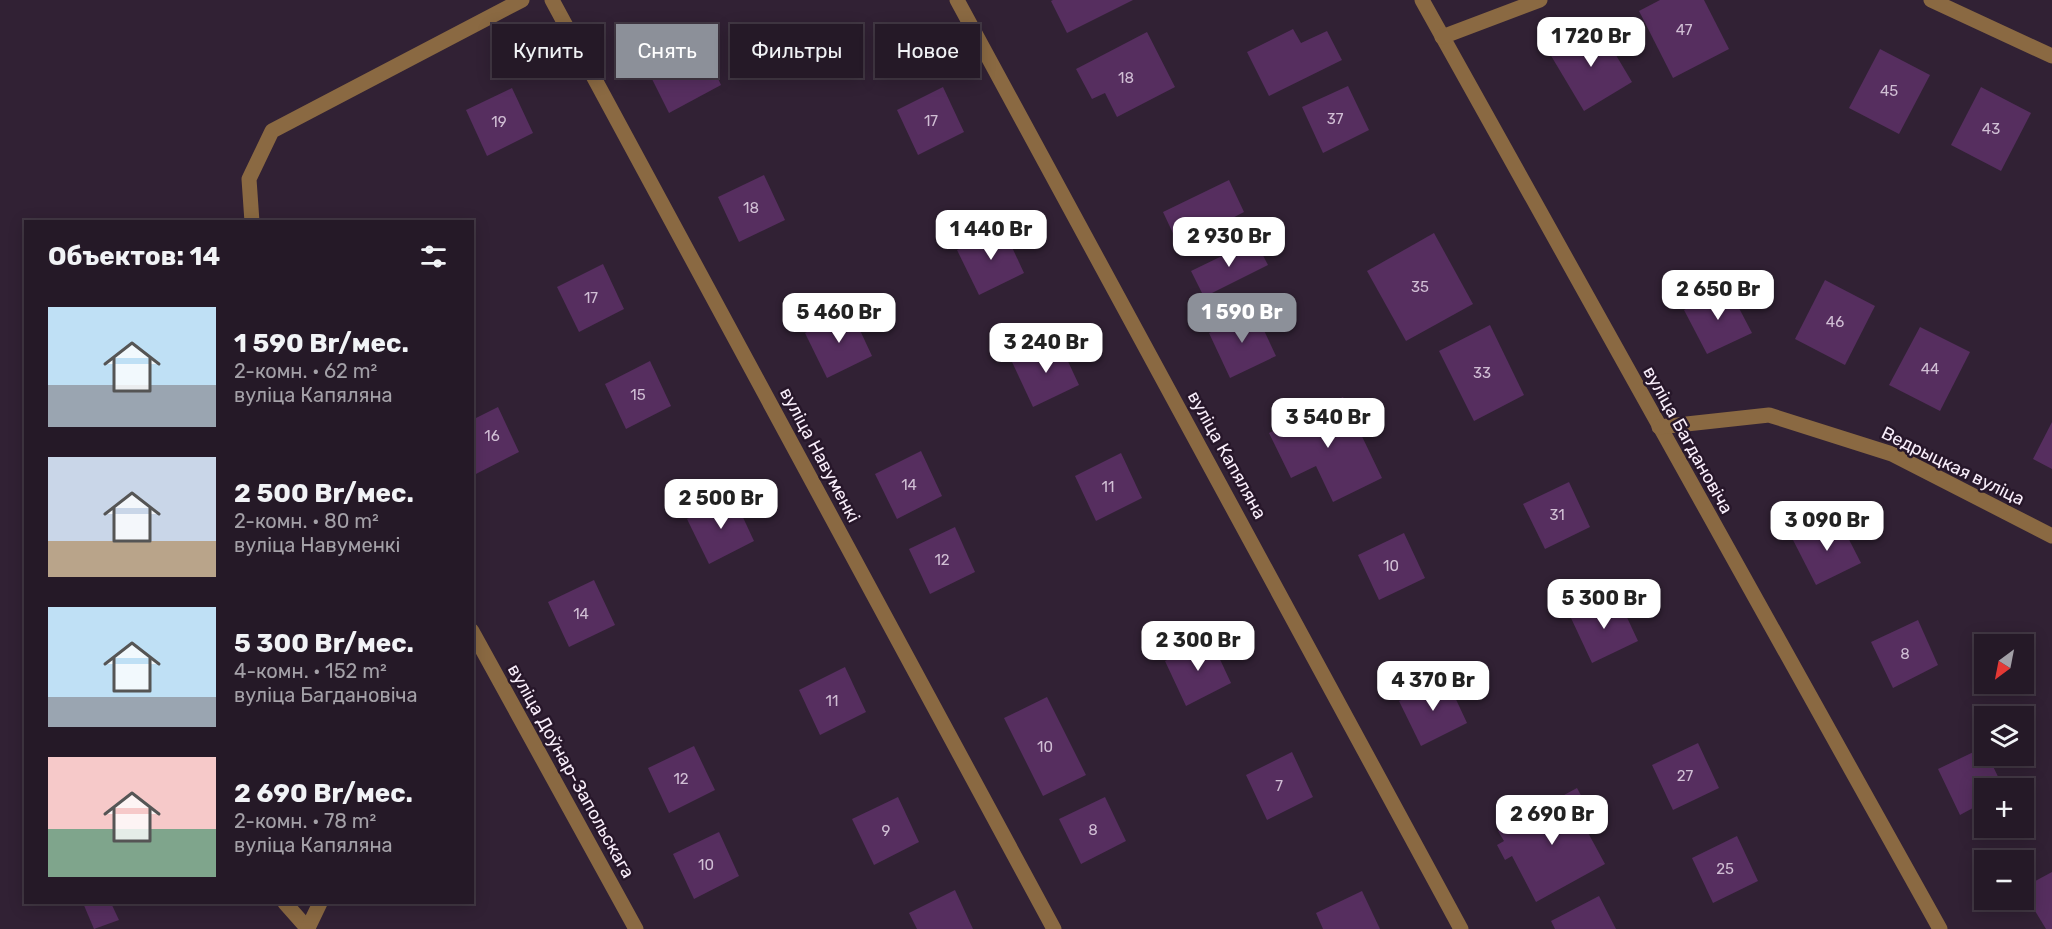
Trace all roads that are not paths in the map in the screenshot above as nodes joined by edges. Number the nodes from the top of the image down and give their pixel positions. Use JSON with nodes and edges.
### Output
{"nodes":[{"id":1,"x":522,"y":0,"type":"edge"},
{"id":2,"x":552,"y":0,"type":"edge"},
{"id":3,"x":957,"y":0,"type":"edge"},
{"id":4,"x":1422,"y":0,"type":"edge"},
{"id":5,"x":1540,"y":0,"type":"edge"},
{"id":6,"x":1931,"y":0,"type":"edge"},
{"id":7,"x":1442,"y":37,"type":"junction"},
{"id":8,"x":2052,"y":56,"type":"edge"},
{"id":9,"x":252,"y":220,"type":"edge"},
{"id":10,"x":1659,"y":427,"type":"junction"},
{"id":11,"x":2052,"y":536,"type":"edge"},
{"id":12,"x":474,"y":635,"type":"edge"},
{"id":13,"x":286,"y":904,"type":"edge"},
{"id":14,"x":320,"y":904,"type":"edge"},
{"id":15,"x":308,"y":929,"type":"edge"},
{"id":16,"x":636,"y":929,"type":"edge"},
{"id":17,"x":1054,"y":929,"type":"edge"},
{"id":18,"x":1461,"y":929,"type":"edge"},
{"id":19,"x":1940,"y":929,"type":"edge"}],
"edges":[{"from":1,"to":9,"type":"street"},
{"from":2,"to":17,"type":"street","name":"вуліца Навуменкі"},
{"from":3,"to":18,"type":"street","name":"вуліца Капяляна"},
{"from":4,"to":7,"type":"street","name":"вуліца Багдановіча"},
{"from":5,"to":7,"type":"street"},
{"from":6,"to":8,"type":"street"},
{"from":7,"to":10,"type":"street","name":"вуліца Багдановіча"},
{"from":10,"to":11,"type":"street","name":"Ведрыцкая вуліца"},
{"from":10,"to":19,"type":"street","name":"вуліца Багдановіча"},
{"from":12,"to":16,"type":"street","name":"вуліца Доўнар-Запольскага"},
{"from":13,"to":15,"type":"street"},
{"from":14,"to":15,"type":"street"}]}
